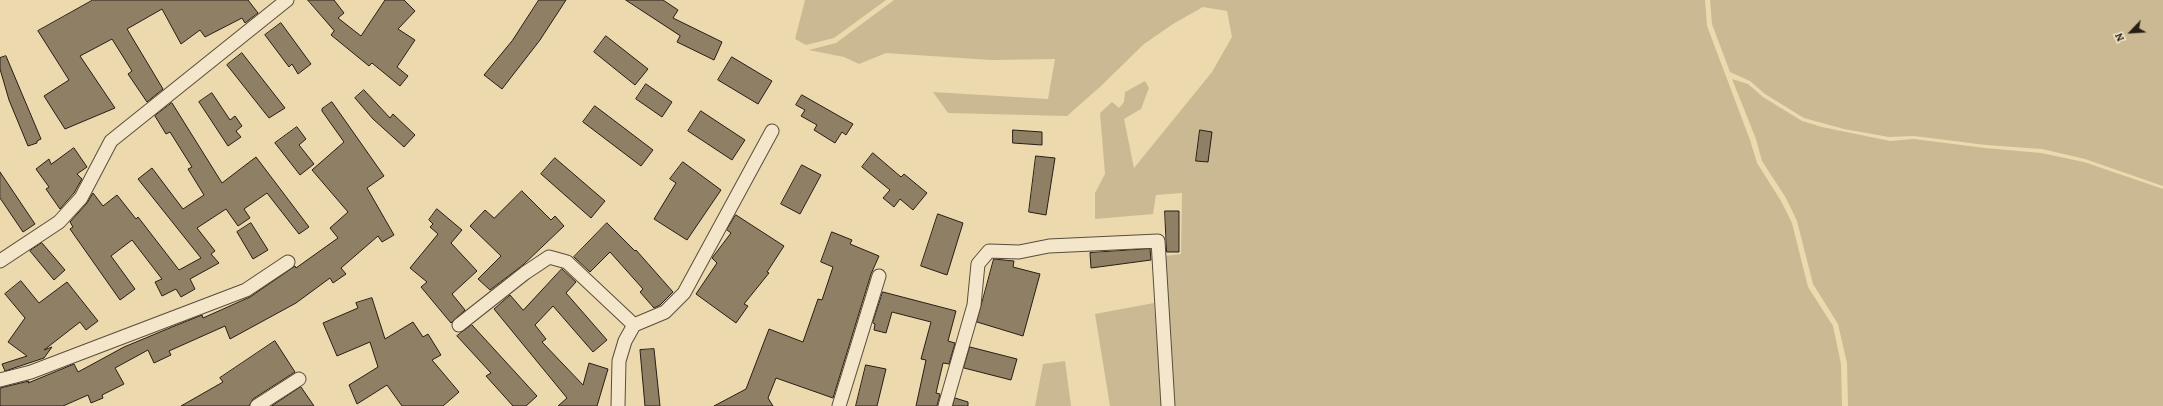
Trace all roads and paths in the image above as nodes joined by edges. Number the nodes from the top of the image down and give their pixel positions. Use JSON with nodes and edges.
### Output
{"nodes":[{"id":1,"x":287,"y":0,"type":"edge"},
{"id":2,"x":772,"y":131,"type":"dead end"},
{"id":3,"x":0,"y":261,"type":"edge"},
{"id":4,"x":288,"y":262,"type":"dead end"},
{"id":5,"x":880,"y":276,"type":"dead end"},
{"id":6,"x":459,"y":325,"type":"dead end"},
{"id":7,"x":634,"y":325,"type":"junction"},
{"id":8,"x":299,"y":379,"type":"dead end"},
{"id":9,"x":0,"y":380,"type":"edge"},
{"id":10,"x":257,"y":406,"type":"edge"},
{"id":11,"x":618,"y":406,"type":"edge"},
{"id":12,"x":839,"y":406,"type":"edge"},
{"id":13,"x":945,"y":406,"type":"edge"},
{"id":14,"x":1168,"y":406,"type":"edge"}],
"edges":[{"from":1,"to":3,"type":"street"},
{"from":2,"to":7,"type":"street"},
{"from":4,"to":9,"type":"street"},
{"from":5,"to":12,"type":"street"},
{"from":6,"to":7,"type":"street"},
{"from":7,"to":11,"type":"street"},
{"from":8,"to":10,"type":"street"},
{"from":13,"to":14,"type":"street"}]}
